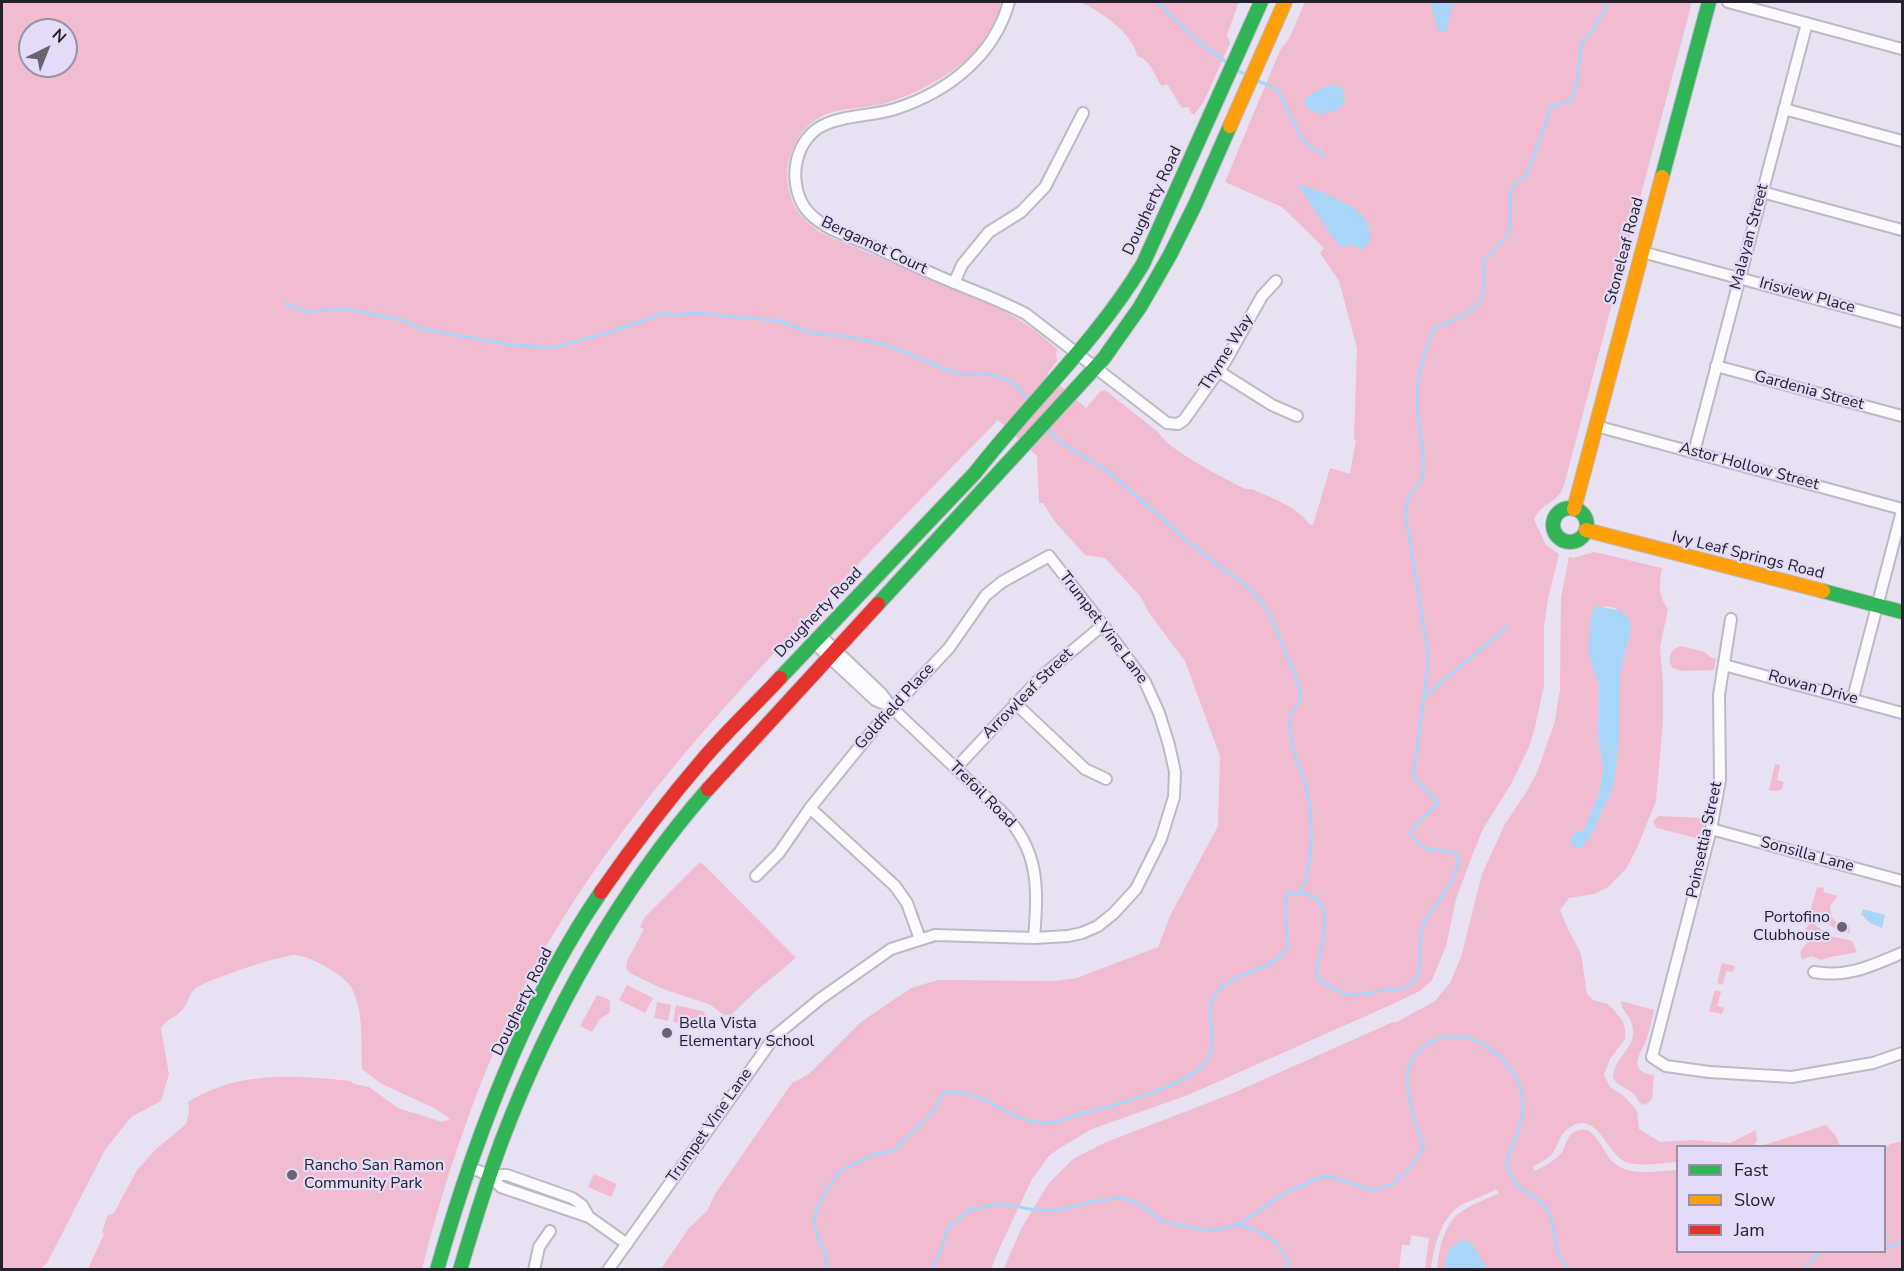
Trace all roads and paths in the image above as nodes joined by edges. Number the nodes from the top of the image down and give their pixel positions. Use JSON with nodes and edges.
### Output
{"nodes":[{"id":1,"x":1009,"y":2,"type":"edge"},
{"id":2,"x":1261,"y":2,"type":"edge"},
{"id":3,"x":1285,"y":2,"type":"edge"},
{"id":4,"x":1709,"y":2,"type":"edge"},
{"id":5,"x":1728,"y":2,"type":"edge"},
{"id":6,"x":1807,"y":23,"type":"junction"},
{"id":7,"x":1902,"y":49,"type":"edge"},
{"id":8,"x":1784,"y":109,"type":"junction"},
{"id":9,"x":1083,"y":114,"type":"dead end"},
{"id":10,"x":1902,"y":141,"type":"edge"},
{"id":11,"x":1762,"y":192,"type":"junction"},
{"id":12,"x":1902,"y":230,"type":"edge"},
{"id":13,"x":1642,"y":252,"type":"junction"},
{"id":14,"x":1739,"y":278,"type":"junction"},
{"id":15,"x":1276,"y":281,"type":"dead end"},
{"id":16,"x":954,"y":282,"type":"junction"},
{"id":17,"x":1902,"y":322,"type":"edge"},
{"id":18,"x":1078,"y":355,"type":"junction"},
{"id":19,"x":1716,"y":366,"type":"junction"},
{"id":20,"x":1095,"y":368,"type":"junction"},
{"id":21,"x":1218,"y":371,"type":"junction"},
{"id":22,"x":1296,"y":416,"type":"dead end"},
{"id":23,"x":1902,"y":416,"type":"edge"},
{"id":24,"x":1178,"y":424,"type":"joint"},
{"id":25,"x":1596,"y":426,"type":"junction"},
{"id":26,"x":1694,"y":452,"type":"junction"},
{"id":27,"x":1574,"y":509,"type":"junction"},
{"id":28,"x":1902,"y":510,"type":"edge"},
{"id":29,"x":1586,"y":530,"type":"junction"},
{"id":30,"x":1049,"y":556,"type":"joint"},
{"id":31,"x":1902,"y":612,"type":"edge"},
{"id":32,"x":1876,"y":613,"type":"junction"},
{"id":33,"x":1731,"y":619,"type":"dead end"},
{"id":34,"x":1103,"y":625,"type":"junction"},
{"id":35,"x":817,"y":639,"type":"junction"},
{"id":36,"x":833,"y":654,"type":"junction"},
{"id":37,"x":1724,"y":665,"type":"junction"},
{"id":38,"x":1853,"y":698,"type":"junction"},
{"id":39,"x":1015,"y":703,"type":"junction"},
{"id":40,"x":892,"y":708,"type":"junction"},
{"id":41,"x":1902,"y":712,"type":"edge"},
{"id":42,"x":956,"y":768,"type":"junction"},
{"id":43,"x":1106,"y":779,"type":"dead end"},
{"id":44,"x":810,"y":808,"type":"junction"},
{"id":45,"x":1710,"y":829,"type":"junction"},
{"id":46,"x":756,"y":876,"type":"dead end"},
{"id":47,"x":1902,"y":880,"type":"edge"},
{"id":48,"x":1034,"y":938,"type":"junction"},
{"id":49,"x":920,"y":939,"type":"junction"},
{"id":50,"x":1902,"y":953,"type":"edge"},
{"id":51,"x":1814,"y":972,"type":"dead end"},
{"id":52,"x":1902,"y":1053,"type":"edge"},
{"id":53,"x":468,"y":1167,"type":"junction"},
{"id":54,"x":489,"y":1175,"type":"junction"},
{"id":55,"x":550,"y":1231,"type":"dead end"},
{"id":56,"x":627,"y":1244,"type":"junction"},
{"id":57,"x":437,"y":1269,"type":"edge"},
{"id":58,"x":460,"y":1269,"type":"edge"},
{"id":59,"x":534,"y":1269,"type":"edge"},
{"id":60,"x":608,"y":1269,"type":"edge"}],
"edges":[{"from":1,"to":16,"type":"street","name":"Bergamot Court"},
{"from":2,"to":18,"type":"main road","name":"Dougherty Road"},
{"from":3,"to":20,"type":"main road"},
{"from":4,"to":13,"type":"main road","name":"Stoneleaf Road"},
{"from":5,"to":6,"type":"street"},
{"from":6,"to":7,"type":"street"},
{"from":6,"to":8,"type":"street","name":"Malayan Street"},
{"from":8,"to":10,"type":"street"},
{"from":8,"to":11,"type":"street","name":"Malayan Street"},
{"from":9,"to":16,"type":"street"},
{"from":11,"to":12,"type":"street"},
{"from":11,"to":14,"type":"street","name":"Malayan Street"},
{"from":13,"to":14,"type":"street","name":"Irisview Place"},
{"from":13,"to":25,"type":"main road","name":"Stoneleaf Road"},
{"from":14,"to":17,"type":"street","name":"Irisview Place"},
{"from":14,"to":19,"type":"street","name":"Malayan Street"},
{"from":15,"to":21,"type":"street","name":"Thyme Way"},
{"from":16,"to":18,"type":"street","name":"Bergamot Court"},
{"from":18,"to":20,"type":"street","name":"Bergamot Court"},
{"from":18,"to":35,"type":"main road","name":"Dougherty Road"},
{"from":19,"to":23,"type":"street","name":"Gardenia Street"},
{"from":19,"to":26,"type":"street","name":"Malayan Street"},
{"from":20,"to":24,"type":"street","name":"Bergamot Court"},
{"from":20,"to":36,"type":"main road"},
{"from":21,"to":22,"type":"street"},
{"from":21,"to":24,"type":"street","name":"Thyme Way"},
{"from":25,"to":26,"type":"street","name":"Astor Hollow Street"},
{"from":25,"to":27,"type":"main road","name":"Stoneleaf Road"},
{"from":26,"to":28,"type":"street","name":"Astor Hollow Street"},
{"from":27,"to":29,"type":"main road"},
{"from":27,"to":29,"type":"main road"},
{"from":28,"to":32,"type":"street"},
{"from":29,"to":32,"type":"main road","name":"Ivy Leaf Springs Road"},
{"from":30,"to":34,"type":"street","name":"Trumpet Vine Lane"},
{"from":30,"to":40,"type":"street","name":"Goldfield Place"},
{"from":31,"to":32,"type":"main road","name":"Ivy Leaf Springs Road"},
{"from":32,"to":38,"type":"street"},
{"from":33,"to":37,"type":"street","name":"Poinsettia Street"},
{"from":34,"to":39,"type":"street","name":"Arrowleaf Street"},
{"from":34,"to":48,"type":"street","name":"Trumpet Vine Lane"},
{"from":35,"to":36,"type":"street","name":"Trefoil Road"},
{"from":35,"to":53,"type":"main road","name":"Dougherty Road"},
{"from":36,"to":40,"type":"street","name":"Trefoil Road"},
{"from":36,"to":54,"type":"main road"},
{"from":37,"to":38,"type":"street","name":"Rowan Drive"},
{"from":37,"to":45,"type":"street","name":"Poinsettia Street"},
{"from":38,"to":41,"type":"street","name":"Rowan Drive"},
{"from":39,"to":42,"type":"street","name":"Arrowleaf Street"},
{"from":39,"to":43,"type":"street"},
{"from":40,"to":42,"type":"street","name":"Trefoil Road"},
{"from":40,"to":44,"type":"street","name":"Goldfield Place"},
{"from":42,"to":48,"type":"street","name":"Trefoil Road"},
{"from":44,"to":46,"type":"street","name":"Goldfield Place"},
{"from":44,"to":49,"type":"street"},
{"from":45,"to":47,"type":"street","name":"Sonsilla Lane"},
{"from":45,"to":52,"type":"street","name":"Poinsettia Street"},
{"from":48,"to":49,"type":"street","name":"Trumpet Vine Lane"},
{"from":49,"to":56,"type":"street","name":"Trumpet Vine Lane"},
{"from":50,"to":51,"type":"street"},
{"from":53,"to":54,"type":"street"},
{"from":53,"to":57,"type":"main road","name":"Dougherty Road"},
{"from":54,"to":56,"type":"street"},
{"from":54,"to":58,"type":"main road"},
{"from":55,"to":59,"type":"street"},
{"from":56,"to":60,"type":"street","name":"Trumpet Vine Lane"}]}
